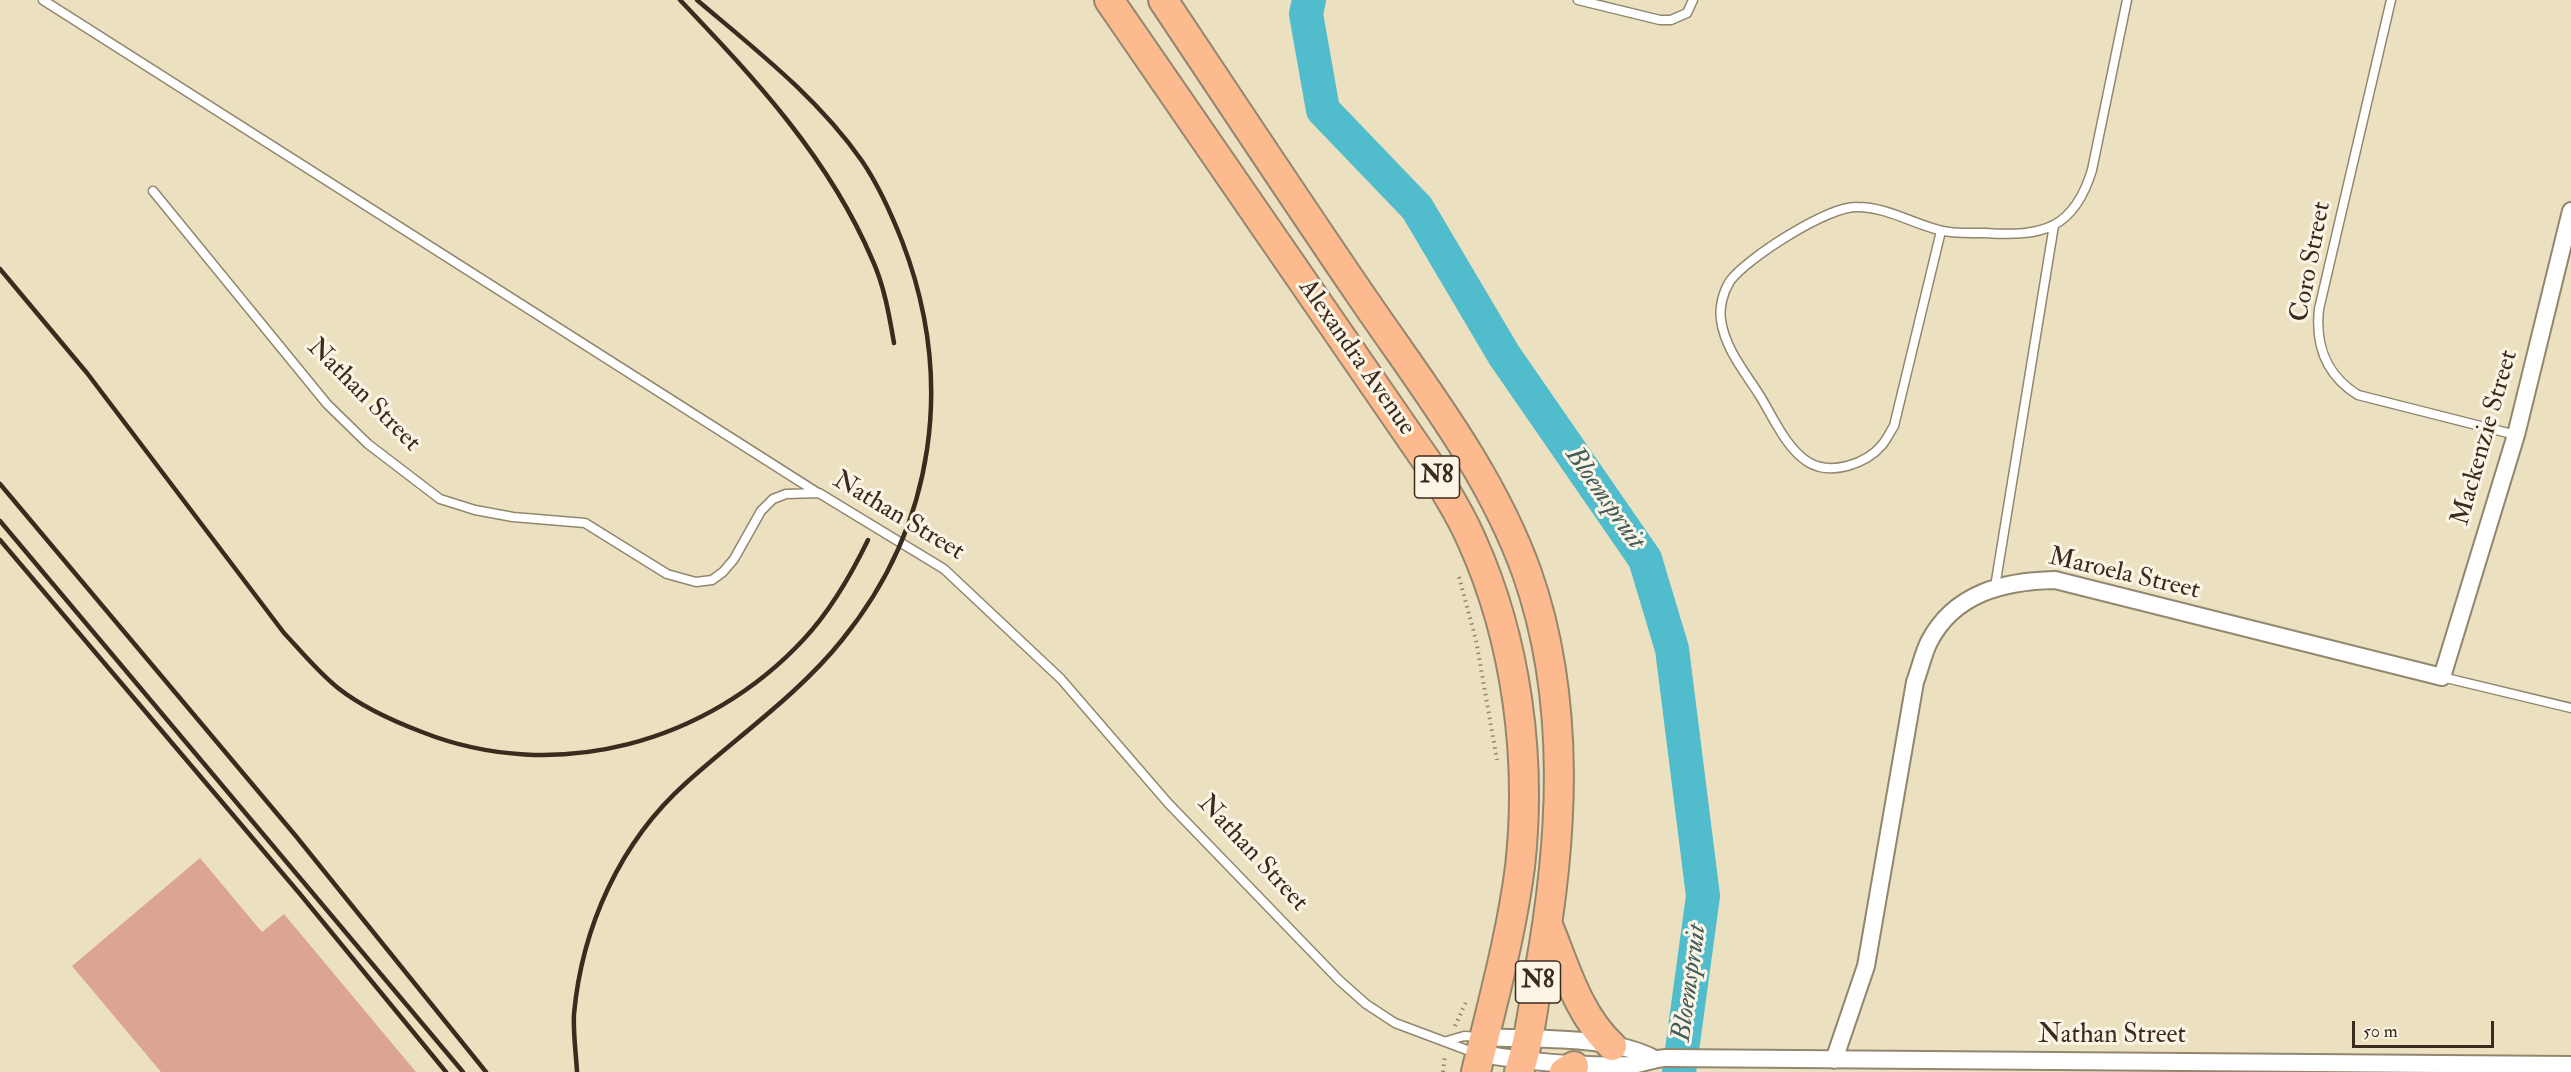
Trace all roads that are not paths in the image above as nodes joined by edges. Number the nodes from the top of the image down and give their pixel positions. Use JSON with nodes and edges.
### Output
{"nodes":[{"id":1,"x":43,"y":0,"type":"edge"},
{"id":2,"x":1108,"y":0,"type":"edge"},
{"id":3,"x":1163,"y":0,"type":"edge"},
{"id":4,"x":1578,"y":0,"type":"edge"},
{"id":5,"x":1693,"y":0,"type":"edge"},
{"id":6,"x":2127,"y":0,"type":"edge"},
{"id":7,"x":2391,"y":0,"type":"edge"},
{"id":8,"x":153,"y":190,"type":"dead end"},
{"id":9,"x":2571,"y":211,"type":"edge"},
{"id":10,"x":2055,"y":225,"type":"junction"},
{"id":11,"x":1941,"y":231,"type":"junction"},
{"id":12,"x":2516,"y":435,"type":"junction"},
{"id":13,"x":819,"y":493,"type":"junction"},
{"id":14,"x":1995,"y":587,"type":"junction"},
{"id":15,"x":2442,"y":677,"type":"junction"},
{"id":16,"x":2571,"y":708,"type":"edge"},
{"id":17,"x":1548,"y":924,"type":"junction"},
{"id":18,"x":1447,"y":1041,"type":"junction"},
{"id":19,"x":1481,"y":1054,"type":"edge"},
{"id":20,"x":1523,"y":1057,"type":"edge"},
{"id":21,"x":1660,"y":1058,"type":"junction"},
{"id":22,"x":1834,"y":1060,"type":"junction"},
{"id":23,"x":1591,"y":1061,"type":"edge"},
{"id":24,"x":2571,"y":1065,"type":"edge"},
{"id":25,"x":2164,"y":1067,"type":"edge"}],
"edges":[{"from":1,"to":13,"type":"lane"},
{"from":2,"to":19,"type":"highway","name":"Alexandra Avenue","number":"N8"},
{"from":3,"to":17,"type":"highway","name":"Alexandra Avenue","number":"N8"},
{"from":4,"to":5,"type":"lane"},
{"from":6,"to":10,"type":"lane"},
{"from":7,"to":12,"type":"lane","name":"Coro Street"},
{"from":8,"to":13,"type":"lane","name":"Nathan Street"},
{"from":9,"to":12,"type":"street","name":"Mackenzie Street"},
{"from":10,"to":11,"type":"lane"},
{"from":10,"to":14,"type":"lane"},
{"from":11,"to":11,"type":"lane"},
{"from":12,"to":15,"type":"street","name":"Mackenzie Street"},
{"from":13,"to":18,"type":"lane","name":"Nathan Street"},
{"from":14,"to":15,"type":"street","name":"Maroela Street"},
{"from":14,"to":22,"type":"street","name":"Maroela Street"},
{"from":15,"to":16,"type":"lane","name":"Maroela Street"},
{"from":17,"to":20,"type":"highway","name":"Alexandra Avenue","number":"N8"},
{"from":17,"to":23,"type":"highway"},
{"from":18,"to":19,"type":"lane","name":"Nathan Street"},
{"from":18,"to":19,"type":"lane","name":"Nathan Street"},
{"from":19,"to":20,"type":"street","name":"Nathan Street"},
{"from":20,"to":23,"type":"street","name":"Nathan Street"},
{"from":20,"to":23,"type":"street","name":"Nathan Street"},
{"from":21,"to":22,"type":"street","name":"Nathan Street"},
{"from":21,"to":23,"type":"street","name":"Nathan Street"},
{"from":21,"to":23,"type":"street","name":"Nathan Street"},
{"from":22,"to":25,"type":"street","name":"Nathan Street"},
{"from":24,"to":25,"type":"street","name":"Nathan Street"}]}
